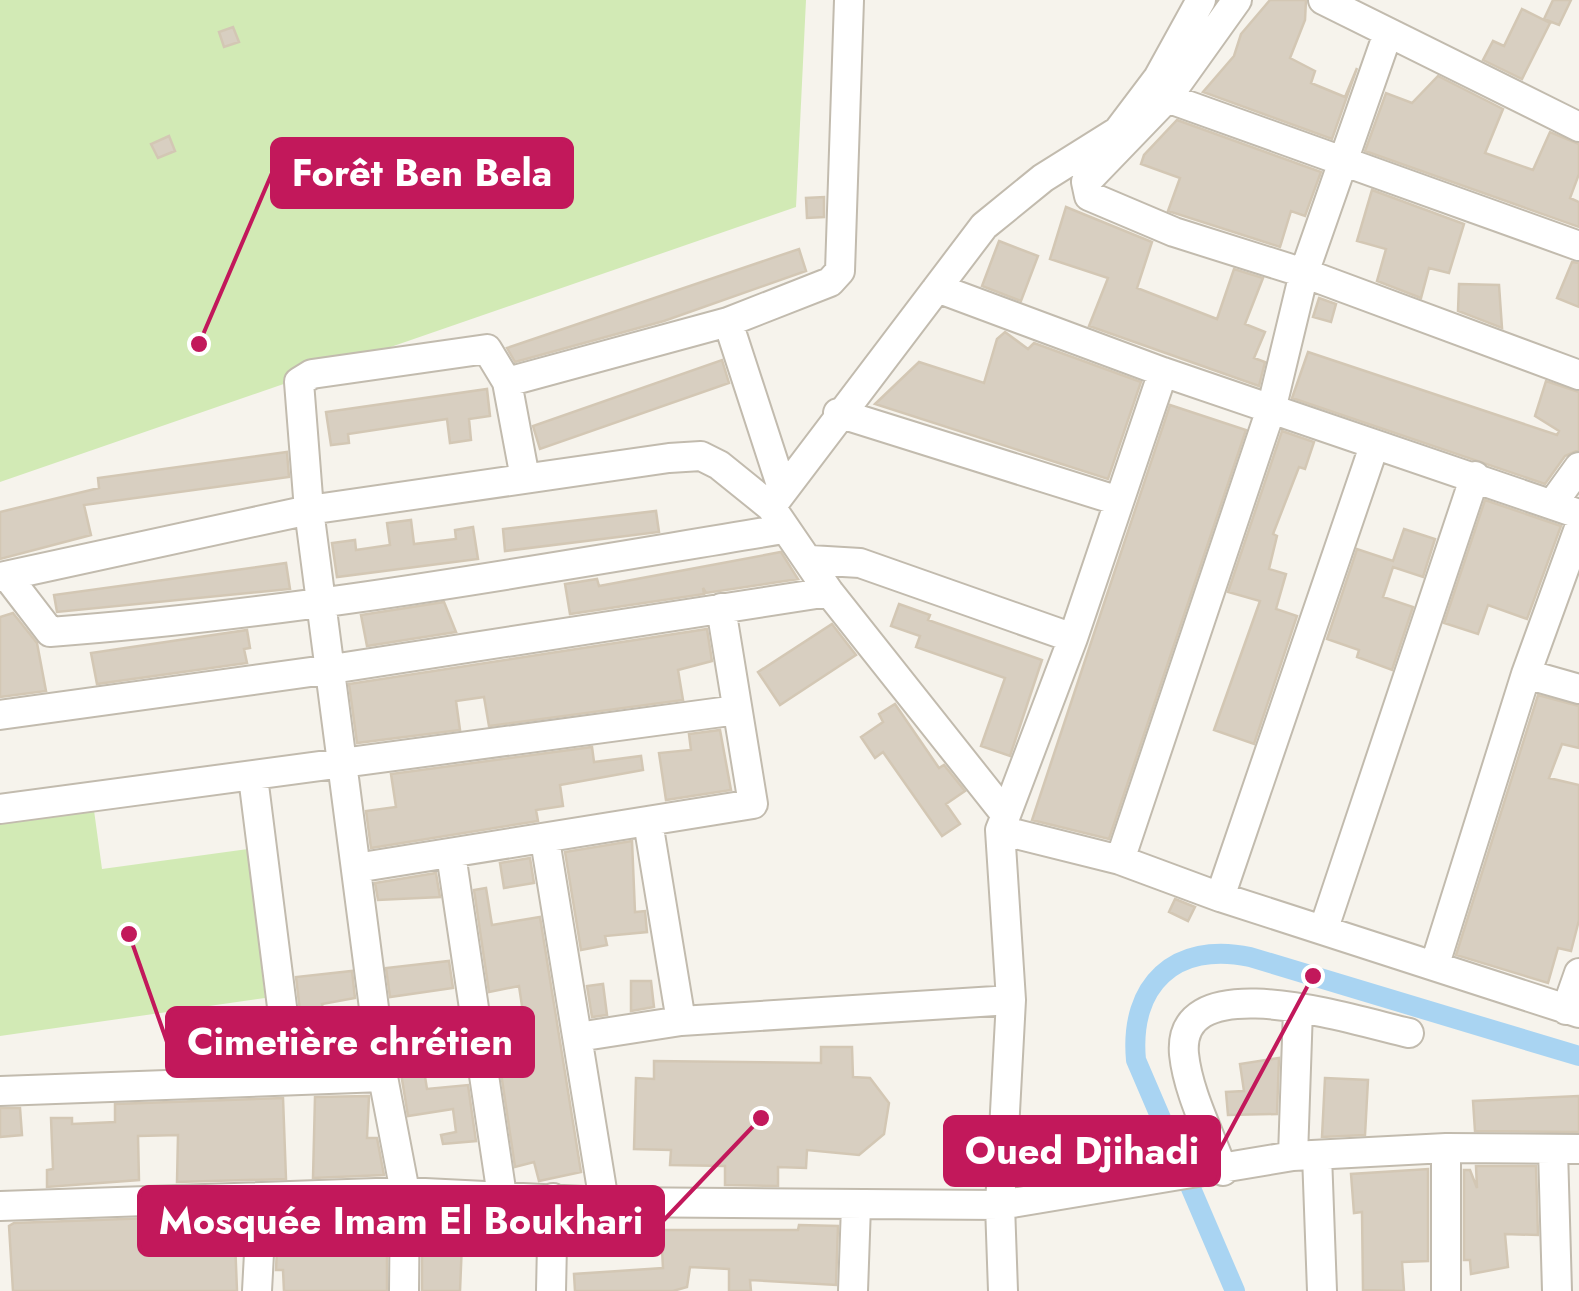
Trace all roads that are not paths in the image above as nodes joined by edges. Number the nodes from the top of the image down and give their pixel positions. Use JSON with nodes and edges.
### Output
{"nodes":[{"id":1,"x":848,"y":0,"type":"edge"},
{"id":2,"x":1201,"y":0,"type":"edge"},
{"id":3,"x":1237,"y":0,"type":"edge"},
{"id":4,"x":1324,"y":0,"type":"edge"},
{"id":5,"x":1388,"y":33,"type":"junction"},
{"id":6,"x":1167,"y":98,"type":"junction"},
{"id":7,"x":1579,"y":127,"type":"edge"},
{"id":8,"x":1347,"y":159,"type":"junction"},
{"id":9,"x":1579,"y":246,"type":"edge"},
{"id":10,"x":1304,"y":274,"type":"junction"},
{"id":11,"x":936,"y":288,"type":"junction"},
{"id":12,"x":728,"y":322,"type":"junction"},
{"id":13,"x":1163,"y":372,"type":"junction"},
{"id":14,"x":1579,"y":375,"type":"edge"},
{"id":15,"x":507,"y":382,"type":"junction"},
{"id":16,"x":1272,"y":406,"type":"junction"},
{"id":17,"x":838,"y":413,"type":"junction"},
{"id":18,"x":1374,"y":446,"type":"junction"},
{"id":19,"x":1579,"y":467,"type":"edge"},
{"id":20,"x":1476,"y":476,"type":"junction"},
{"id":21,"x":525,"y":478,"type":"junction"},
{"id":22,"x":1119,"y":501,"type":"junction"},
{"id":23,"x":1553,"y":502,"type":"junction"},
{"id":24,"x":779,"y":508,"type":"junction"},
{"id":25,"x":309,"y":510,"type":"junction"},
{"id":26,"x":1579,"y":514,"type":"edge"},
{"id":27,"x":1579,"y":528,"type":"edge"},
{"id":28,"x":810,"y":560,"type":"junction"},
{"id":29,"x":3,"y":577,"type":"edge"},
{"id":30,"x":830,"y":592,"type":"junction"},
{"id":31,"x":321,"y":606,"type":"junction"},
{"id":32,"x":721,"y":608,"type":"junction"},
{"id":33,"x":1073,"y":638,"type":"junction"},
{"id":34,"x":332,"y":670,"type":"junction"},
{"id":35,"x":1526,"y":674,"type":"junction"},
{"id":36,"x":1579,"y":689,"type":"edge"},
{"id":37,"x":738,"y":710,"type":"junction"},
{"id":38,"x":0,"y":715,"type":"edge"},
{"id":39,"x":344,"y":765,"type":"junction"},
{"id":40,"x":253,"y":777,"type":"junction"},
{"id":41,"x":0,"y":809,"type":"edge"},
{"id":42,"x":648,"y":822,"type":"junction"},
{"id":43,"x":1003,"y":822,"type":"junction"},
{"id":44,"x":545,"y":840,"type":"junction"},
{"id":45,"x":451,"y":854,"type":"junction"},
{"id":46,"x":1120,"y":860,"type":"junction"},
{"id":47,"x":356,"y":868,"type":"junction"},
{"id":48,"x":1220,"y":897,"type":"junction"},
{"id":49,"x":1324,"y":928,"type":"junction"},
{"id":50,"x":1435,"y":964,"type":"junction"},
{"id":51,"x":1579,"y":972,"type":"edge"},
{"id":52,"x":1011,"y":1000,"type":"junction"},
{"id":53,"x":1298,"y":1010,"type":"junction"},
{"id":54,"x":1573,"y":1012,"type":"edge"},
{"id":55,"x":682,"y":1021,"type":"junction"},
{"id":56,"x":1409,"y":1033,"type":"dead end"},
{"id":57,"x":578,"y":1037,"type":"junction"},
{"id":58,"x":383,"y":1077,"type":"junction"},
{"id":59,"x":291,"y":1078,"type":"junction"},
{"id":60,"x":0,"y":1090,"type":"edge"},
{"id":61,"x":1446,"y":1148,"type":"junction"},
{"id":62,"x":1566,"y":1150,"type":"edge"},
{"id":63,"x":1305,"y":1155,"type":"junction"},
{"id":64,"x":1214,"y":1172,"type":"junction"},
{"id":65,"x":405,"y":1192,"type":"junction"},
{"id":66,"x":262,"y":1196,"type":"junction"},
{"id":67,"x":502,"y":1196,"type":"junction"},
{"id":68,"x":553,"y":1198,"type":"junction"},
{"id":69,"x":604,"y":1202,"type":"junction"},
{"id":70,"x":1000,"y":1205,"type":"junction"},
{"id":71,"x":0,"y":1206,"type":"edge"},
{"id":72,"x":856,"y":1206,"type":"junction"},
{"id":73,"x":258,"y":1291,"type":"edge"},
{"id":74,"x":404,"y":1291,"type":"edge"},
{"id":75,"x":551,"y":1291,"type":"edge"},
{"id":76,"x":853,"y":1291,"type":"edge"},
{"id":77,"x":1003,"y":1291,"type":"edge"},
{"id":78,"x":1322,"y":1291,"type":"edge"},
{"id":79,"x":1446,"y":1291,"type":"edge"},
{"id":80,"x":1557,"y":1291,"type":"edge"}],
"edges":[{"from":1,"to":12,"type":"street"},
{"from":2,"to":11,"type":"street"},
{"from":3,"to":6,"type":"street"},
{"from":4,"to":5,"type":"street"},
{"from":5,"to":7,"type":"street"},
{"from":5,"to":8,"type":"street"},
{"from":6,"to":8,"type":"street"},
{"from":6,"to":10,"type":"street"},
{"from":8,"to":9,"type":"street"},
{"from":8,"to":10,"type":"street"},
{"from":10,"to":14,"type":"street"},
{"from":10,"to":16,"type":"street"},
{"from":11,"to":13,"type":"street"},
{"from":11,"to":17,"type":"street"},
{"from":12,"to":15,"type":"street"},
{"from":12,"to":24,"type":"street"},
{"from":13,"to":16,"type":"street"},
{"from":13,"to":22,"type":"street"},
{"from":15,"to":21,"type":"street"},
{"from":15,"to":25,"type":"street"},
{"from":16,"to":18,"type":"street"},
{"from":16,"to":46,"type":"street"},
{"from":17,"to":22,"type":"street"},
{"from":17,"to":24,"type":"street"},
{"from":18,"to":20,"type":"street"},
{"from":18,"to":48,"type":"street"},
{"from":19,"to":23,"type":"street"},
{"from":20,"to":23,"type":"street"},
{"from":20,"to":49,"type":"street"},
{"from":21,"to":24,"type":"street"},
{"from":21,"to":25,"type":"street"},
{"from":22,"to":33,"type":"street"},
{"from":23,"to":26,"type":"street"},
{"from":24,"to":28,"type":"street"},
{"from":24,"to":31,"type":"street"},
{"from":25,"to":29,"type":"street"},
{"from":25,"to":31,"type":"street"},
{"from":27,"to":35,"type":"street"},
{"from":28,"to":30,"type":"street"},
{"from":28,"to":33,"type":"street"},
{"from":29,"to":31,"type":"street"},
{"from":30,"to":32,"type":"street"},
{"from":30,"to":43,"type":"street"},
{"from":31,"to":34,"type":"street"},
{"from":32,"to":34,"type":"street"},
{"from":32,"to":37,"type":"street"},
{"from":33,"to":43,"type":"street"},
{"from":34,"to":38,"type":"street"},
{"from":34,"to":39,"type":"street"},
{"from":35,"to":36,"type":"street"},
{"from":35,"to":50,"type":"street"},
{"from":37,"to":39,"type":"street"},
{"from":37,"to":42,"type":"street"},
{"from":39,"to":40,"type":"street"},
{"from":39,"to":47,"type":"street"},
{"from":40,"to":41,"type":"street"},
{"from":40,"to":59,"type":"street"},
{"from":42,"to":44,"type":"street"},
{"from":42,"to":55,"type":"street"},
{"from":43,"to":46,"type":"street"},
{"from":43,"to":52,"type":"street"},
{"from":44,"to":45,"type":"street"},
{"from":44,"to":57,"type":"street"},
{"from":45,"to":47,"type":"street"},
{"from":45,"to":67,"type":"street"},
{"from":46,"to":48,"type":"street"},
{"from":47,"to":58,"type":"street"},
{"from":48,"to":49,"type":"street"},
{"from":49,"to":50,"type":"street"},
{"from":50,"to":54,"type":"street"},
{"from":51,"to":54,"type":"street"},
{"from":52,"to":55,"type":"street"},
{"from":52,"to":70,"type":"street"},
{"from":53,"to":56,"type":"street"},
{"from":53,"to":63,"type":"street"},
{"from":53,"to":64,"type":"street"},
{"from":55,"to":57,"type":"street"},
{"from":57,"to":69,"type":"street"},
{"from":58,"to":59,"type":"street"},
{"from":58,"to":65,"type":"street"},
{"from":59,"to":60,"type":"street"},
{"from":61,"to":62,"type":"street"},
{"from":61,"to":63,"type":"street"},
{"from":61,"to":79,"type":"street"},
{"from":62,"to":80,"type":"street"},
{"from":63,"to":64,"type":"street"},
{"from":63,"to":78,"type":"street"},
{"from":64,"to":70,"type":"street"},
{"from":65,"to":66,"type":"street"},
{"from":65,"to":67,"type":"street"},
{"from":65,"to":74,"type":"street"},
{"from":66,"to":71,"type":"street"},
{"from":66,"to":73,"type":"street"},
{"from":67,"to":68,"type":"street"},
{"from":68,"to":69,"type":"street"},
{"from":68,"to":75,"type":"street"},
{"from":69,"to":72,"type":"street"},
{"from":70,"to":72,"type":"street"},
{"from":70,"to":77,"type":"street"},
{"from":72,"to":76,"type":"street"}]}
